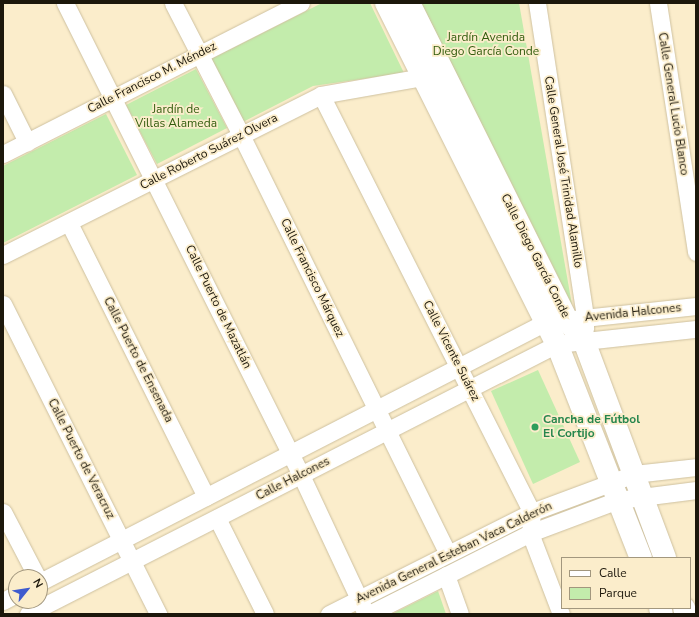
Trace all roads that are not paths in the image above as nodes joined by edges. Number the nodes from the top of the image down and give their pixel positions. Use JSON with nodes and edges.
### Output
{"nodes":[{"id":1,"x":65,"y":3,"type":"edge"},
{"id":2,"x":173,"y":3,"type":"edge"},
{"id":3,"x":301,"y":3,"type":"edge"},
{"id":4,"x":386,"y":3,"type":"edge"},
{"id":5,"x":409,"y":3,"type":"edge"},
{"id":6,"x":537,"y":3,"type":"edge"},
{"id":7,"x":658,"y":3,"type":"edge"},
{"id":8,"x":283,"y":7,"type":"edge"},
{"id":9,"x":200,"y":54,"type":"junction"},
{"id":10,"x":423,"y":77,"type":"junction"},
{"id":11,"x":3,"y":94,"type":"edge"},
{"id":12,"x":321,"y":95,"type":"junction"},
{"id":13,"x":114,"y":98,"type":"junction"},
{"id":14,"x":241,"y":135,"type":"junction"},
{"id":15,"x":27,"y":142,"type":"junction"},
{"id":16,"x":3,"y":154,"type":"edge"},
{"id":17,"x":155,"y":180,"type":"junction"},
{"id":18,"x":69,"y":223,"type":"junction"},
{"id":19,"x":696,"y":252,"type":"edge"},
{"id":20,"x":3,"y":255,"type":"edge"},
{"id":21,"x":3,"y":304,"type":"edge"},
{"id":22,"x":696,"y":306,"type":"edge"},
{"id":23,"x":566,"y":320,"type":"junction"},
{"id":24,"x":696,"y":329,"type":"edge"},
{"id":25,"x":584,"y":342,"type":"junction"},
{"id":26,"x":557,"y":344,"type":"junction"},
{"id":27,"x":458,"y":367,"type":"junction"},
{"id":28,"x":469,"y":389,"type":"junction"},
{"id":29,"x":376,"y":410,"type":"junction"},
{"id":30,"x":387,"y":431,"type":"junction"},
{"id":31,"x":290,"y":454,"type":"junction"},
{"id":32,"x":696,"y":467,"type":"edge"},
{"id":33,"x":634,"y":474,"type":"junction"},
{"id":34,"x":301,"y":475,"type":"junction"},
{"id":35,"x":696,"y":490,"type":"edge"},
{"id":36,"x":614,"y":491,"type":"junction"},
{"id":37,"x":206,"y":497,"type":"junction"},
{"id":38,"x":642,"y":497,"type":"junction"},
{"id":39,"x":3,"y":512,"type":"edge"},
{"id":40,"x":532,"y":512,"type":"junction"},
{"id":41,"x":217,"y":518,"type":"junction"},
{"id":42,"x":530,"y":533,"type":"junction"},
{"id":43,"x":121,"y":540,"type":"junction"},
{"id":44,"x":448,"y":554,"type":"junction"},
{"id":45,"x":640,"y":557,"type":"edge"},
{"id":46,"x":665,"y":557,"type":"edge"},
{"id":47,"x":132,"y":561,"type":"junction"},
{"id":48,"x":32,"y":569,"type":"edge"},
{"id":49,"x":446,"y":575,"type":"junction"},
{"id":50,"x":48,"y":579,"type":"edge"},
{"id":51,"x":48,"y":598,"type":"edge"},
{"id":52,"x":53,"y":608,"type":"edge"},
{"id":53,"x":365,"y":609,"type":"edge"},
{"id":54,"x":28,"y":614,"type":"edge"},
{"id":55,"x":158,"y":614,"type":"edge"},
{"id":56,"x":265,"y":614,"type":"edge"},
{"id":57,"x":329,"y":614,"type":"edge"},
{"id":58,"x":460,"y":614,"type":"edge"},
{"id":59,"x":560,"y":614,"type":"edge"}],
"edges":[{"from":1,"to":13,"type":"street","name":"Calle Puerto de Mazatlán"},
{"from":2,"to":9,"type":"street","name":"Calle Francisco Márquez"},
{"from":3,"to":8,"type":"street","name":"Calle Francisco M. Méndez"},
{"from":4,"to":10,"type":"street","name":"Calle Diego García Conde"},
{"from":5,"to":23,"type":"street","name":"Calle Diego García Conde"},
{"from":6,"to":23,"type":"street","name":"Calle General José Trinidad Alamillo"},
{"from":7,"to":19,"type":"street","name":"Calle General Lucio Blanco"},
{"from":8,"to":9,"type":"street","name":"Calle Francisco M. Méndez"},
{"from":9,"to":13,"type":"street","name":"Calle Francisco M. Méndez"},
{"from":9,"to":14,"type":"street","name":"Calle Francisco Márquez"},
{"from":10,"to":12,"type":"street","name":"Calle Roberto Suárez Olvera"},
{"from":10,"to":23,"type":"street","name":"Calle Diego García Conde"},
{"from":11,"to":15,"type":"street"},
{"from":12,"to":14,"type":"street","name":"Calle Roberto Suárez Olvera"},
{"from":12,"to":27,"type":"street","name":"Calle Vicente Suárez"},
{"from":13,"to":15,"type":"street","name":"Calle Francisco M. Méndez"},
{"from":13,"to":17,"type":"street","name":"Calle Puerto de Mazatlán"},
{"from":14,"to":17,"type":"street","name":"Calle Roberto Suárez Olvera"},
{"from":14,"to":29,"type":"street","name":"Calle Francisco Márquez"},
{"from":15,"to":16,"type":"street","name":"Calle Francisco M. Méndez"},
{"from":17,"to":18,"type":"street","name":"Calle Roberto Suárez Olvera"},
{"from":17,"to":31,"type":"street","name":"Calle Puerto de Mazatlán"},
{"from":18,"to":20,"type":"street","name":"Calle Roberto Suárez Olvera"},
{"from":18,"to":37,"type":"street","name":"Calle Puerto de Ensenada"},
{"from":21,"to":43,"type":"street","name":"Calle Puerto de Veracruz"},
{"from":22,"to":23,"type":"street","name":"Avenida Halcones"},
{"from":23,"to":25,"type":"street","name":"Calle Diego García Conde"},
{"from":23,"to":26,"type":"street","name":"Calle Diego García Conde"},
{"from":23,"to":27,"type":"street","name":"Calle Halcones"},
{"from":24,"to":25,"type":"street","name":"Avenida Halcones"},
{"from":25,"to":26,"type":"street","name":"Avenida Halcones"},
{"from":25,"to":33,"type":"street","name":"Calle Diego García Conde"},
{"from":26,"to":28,"type":"street","name":"Calle Halcones"},
{"from":26,"to":36,"type":"street","name":"Calle Diego García Conde"},
{"from":27,"to":28,"type":"street","name":"Calle Vicente Suárez"},
{"from":27,"to":29,"type":"street","name":"Calle Halcones"},
{"from":28,"to":30,"type":"street","name":"Calle Halcones"},
{"from":28,"to":40,"type":"street","name":"Calle Vicente Suárez"},
{"from":29,"to":30,"type":"street","name":"Calle Francisco Márquez"},
{"from":29,"to":31,"type":"street","name":"Calle Halcones"},
{"from":30,"to":34,"type":"street","name":"Calle Halcones"},
{"from":30,"to":44,"type":"street","name":"Calle Francisco Márquez"},
{"from":31,"to":34,"type":"street","name":"Calle Puerto de Mazatlán"},
{"from":31,"to":37,"type":"street","name":"Calle Halcones"},
{"from":32,"to":33,"type":"street","name":"Avenida General Esteban Vaca Calderón"},
{"from":33,"to":36,"type":"street","name":"Avenida General Esteban Vaca Calderón"},
{"from":33,"to":38,"type":"street","name":"Calle Diego García Conde"},
{"from":34,"to":41,"type":"street","name":"Calle Halcones"},
{"from":34,"to":53,"type":"street","name":"Calle Puerto de Mazatlán"},
{"from":35,"to":38,"type":"street","name":"Avenida General Esteban Vaca Calderón"},
{"from":36,"to":38,"type":"street","name":"Avenida General Esteban Vaca Calderón"},
{"from":36,"to":40,"type":"street","name":"Avenida General Esteban Vaca Calderón"},
{"from":36,"to":42,"type":"street","name":"Avenida General Esteban Vaca Calderón"},
{"from":36,"to":45,"type":"street","name":"Calle Diego García Conde"},
{"from":37,"to":43,"type":"street","name":"Calle Halcones"},
{"from":38,"to":46,"type":"street","name":"Calle Diego García Conde"},
{"from":39,"to":48,"type":"street"},
{"from":40,"to":42,"type":"street"},
{"from":40,"to":44,"type":"street","name":"Avenida General Esteban Vaca Calderón"},
{"from":41,"to":47,"type":"street","name":"Calle Halcones"},
{"from":41,"to":56,"type":"street"},
{"from":42,"to":49,"type":"street","name":"Avenida General Esteban Vaca Calderón"},
{"from":42,"to":59,"type":"street"},
{"from":43,"to":47,"type":"street","name":"Calle Puerto de Veracruz"},
{"from":43,"to":50,"type":"street","name":"Calle Halcones"},
{"from":44,"to":53,"type":"street","name":"Avenida General Esteban Vaca Calderón"},
{"from":47,"to":52,"type":"street","name":"Calle Halcones"},
{"from":47,"to":55,"type":"street","name":"Calle Puerto de Veracruz"},
{"from":49,"to":53,"type":"street","name":"Avenida General Esteban Vaca Calderón"},
{"from":49,"to":58,"type":"street"},
{"from":51,"to":52,"type":"street"},
{"from":52,"to":54,"type":"street","name":"Calle Halcones"},
{"from":53,"to":57,"type":"street","name":"Avenida General Esteban Vaca Calderón"}]}
